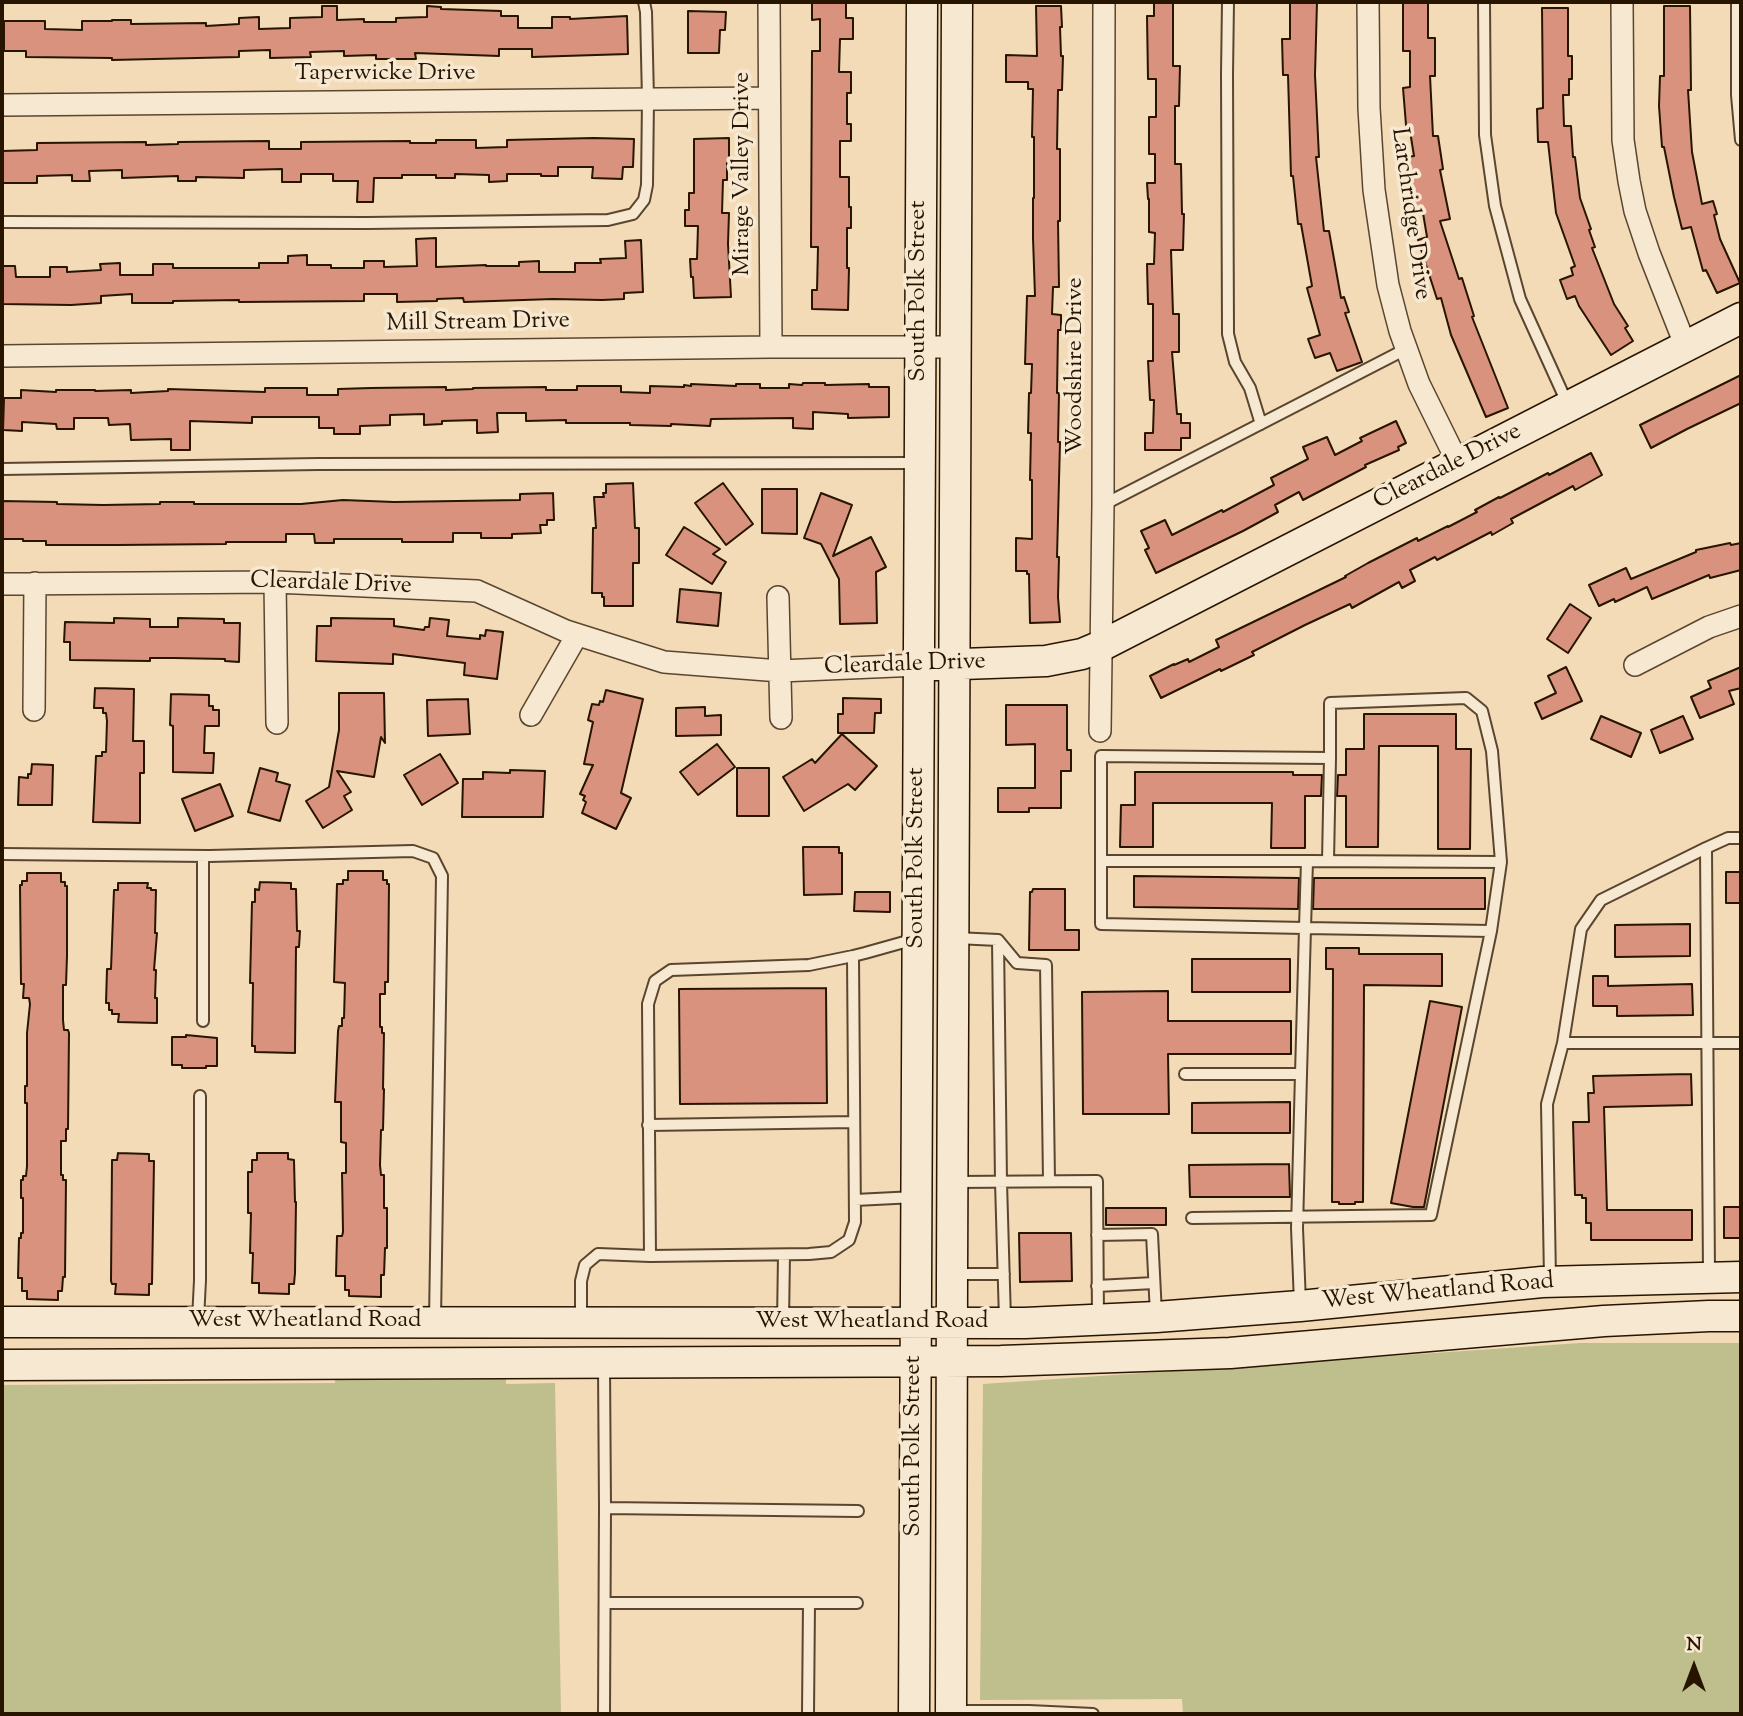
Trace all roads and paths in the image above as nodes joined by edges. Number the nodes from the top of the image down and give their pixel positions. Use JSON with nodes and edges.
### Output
{"nodes":[{"id":1,"x":645,"y":2,"type":"edge"},
{"id":2,"x":769,"y":2,"type":"edge"},
{"id":3,"x":922,"y":2,"type":"edge"},
{"id":4,"x":957,"y":2,"type":"edge"},
{"id":5,"x":1104,"y":2,"type":"edge"},
{"id":6,"x":1228,"y":2,"type":"edge"},
{"id":7,"x":1368,"y":2,"type":"edge"},
{"id":8,"x":1484,"y":2,"type":"edge"},
{"id":9,"x":1622,"y":2,"type":"edge"},
{"id":10,"x":1737,"y":2,"type":"edge"},
{"id":11,"x":769,"y":98,"type":"junction"},
{"id":12,"x":648,"y":99,"type":"junction"},
{"id":13,"x":2,"y":105,"type":"edge"},
{"id":14,"x":1741,"y":140,"type":"edge"},
{"id":15,"x":2,"y":222,"type":"edge"},
{"id":16,"x":1741,"y":318,"type":"edge"},
{"id":17,"x":771,"y":347,"type":"junction"},
{"id":18,"x":920,"y":347,"type":"junction"},
{"id":19,"x":956,"y":347,"type":"junction"},
{"id":20,"x":1686,"y":347,"type":"junction"},
{"id":21,"x":1406,"y":349,"type":"junction"},
{"id":22,"x":2,"y":356,"type":"edge"},
{"id":23,"x":1569,"y":406,"type":"junction"},
{"id":24,"x":1261,"y":424,"type":"junction"},
{"id":25,"x":920,"y":463,"type":"junction"},
{"id":26,"x":1458,"y":463,"type":"junction"},
{"id":27,"x":2,"y":468,"type":"edge"},
{"id":28,"x":1103,"y":506,"type":"junction"},
{"id":29,"x":275,"y":582,"type":"junction"},
{"id":30,"x":35,"y":583,"type":"junction"},
{"id":31,"x":2,"y":584,"type":"edge"},
{"id":32,"x":778,"y":597,"type":"dead end"},
{"id":33,"x":1741,"y":616,"type":"edge"},
{"id":34,"x":577,"y":635,"type":"junction"},
{"id":35,"x":1101,"y":646,"type":"junction"},
{"id":36,"x":919,"y":665,"type":"junction"},
{"id":37,"x":954,"y":665,"type":"junction"},
{"id":38,"x":1635,"y":665,"type":"dead end"},
{"id":39,"x":780,"y":671,"type":"junction"},
{"id":40,"x":34,"y":710,"type":"dead end"},
{"id":41,"x":531,"y":715,"type":"dead end"},
{"id":42,"x":780,"y":718,"type":"dead end"},
{"id":43,"x":277,"y":723,"type":"dead end"},
{"id":44,"x":1100,"y":731,"type":"dead end"},
{"id":45,"x":1330,"y":758,"type":"junction"},
{"id":46,"x":1741,"y":838,"type":"edge"},
{"id":47,"x":1706,"y":848,"type":"junction"},
{"id":48,"x":2,"y":854,"type":"edge"},
{"id":49,"x":203,"y":856,"type":"junction"},
{"id":50,"x":1101,"y":861,"type":"junction"},
{"id":51,"x":1307,"y":861,"type":"junction"},
{"id":52,"x":1328,"y":861,"type":"junction"},
{"id":53,"x":1501,"y":862,"type":"junction"},
{"id":54,"x":1305,"y":928,"type":"junction"},
{"id":55,"x":1491,"y":931,"type":"junction"},
{"id":56,"x":918,"y":938,"type":"junction"},
{"id":57,"x":953,"y":938,"type":"junction"},
{"id":58,"x":998,"y":940,"type":"junction"},
{"id":59,"x":853,"y":956,"type":"junction"},
{"id":60,"x":203,"y":1021,"type":"dead end"},
{"id":61,"x":1563,"y":1043,"type":"junction"},
{"id":62,"x":1707,"y":1043,"type":"junction"},
{"id":63,"x":1741,"y":1043,"type":"edge"},
{"id":64,"x":1185,"y":1074,"type":"dead end"},
{"id":65,"x":1301,"y":1074,"type":"junction"},
{"id":66,"x":200,"y":1096,"type":"dead end"},
{"id":67,"x":855,"y":1122,"type":"junction"},
{"id":68,"x":648,"y":1125,"type":"junction"},
{"id":69,"x":1049,"y":1181,"type":"junction"},
{"id":70,"x":952,"y":1182,"type":"junction"},
{"id":71,"x":1001,"y":1182,"type":"junction"},
{"id":72,"x":916,"y":1197,"type":"junction"},
{"id":73,"x":855,"y":1200,"type":"junction"},
{"id":74,"x":1297,"y":1217,"type":"junction"},
{"id":75,"x":1192,"y":1218,"type":"dead end"},
{"id":76,"x":1097,"y":1235,"type":"junction"},
{"id":77,"x":784,"y":1255,"type":"junction"},
{"id":78,"x":650,"y":1256,"type":"junction"},
{"id":79,"x":951,"y":1274,"type":"junction"},
{"id":80,"x":1004,"y":1274,"type":"junction"},
{"id":81,"x":1709,"y":1277,"type":"junction"},
{"id":82,"x":1741,"y":1277,"type":"edge"},
{"id":83,"x":1550,"y":1282,"type":"junction"},
{"id":84,"x":1154,"y":1283,"type":"junction"},
{"id":85,"x":1097,"y":1286,"type":"junction"},
{"id":86,"x":1300,"y":1306,"type":"junction"},
{"id":87,"x":1709,"y":1316,"type":"junction"},
{"id":88,"x":1741,"y":1316,"type":"edge"},
{"id":89,"x":1156,"y":1317,"type":"junction"},
{"id":90,"x":1098,"y":1321,"type":"junction"},
{"id":91,"x":2,"y":1322,"type":"edge"},
{"id":92,"x":188,"y":1322,"type":"junction"},
{"id":93,"x":435,"y":1322,"type":"junction"},
{"id":94,"x":581,"y":1322,"type":"junction"},
{"id":95,"x":783,"y":1322,"type":"junction"},
{"id":96,"x":916,"y":1322,"type":"junction"},
{"id":97,"x":951,"y":1323,"type":"junction"},
{"id":98,"x":1005,"y":1323,"type":"junction"},
{"id":99,"x":1301,"y":1347,"type":"junction"},
{"id":100,"x":951,"y":1361,"type":"junction"},
{"id":101,"x":916,"y":1362,"type":"junction"},
{"id":102,"x":434,"y":1363,"type":"junction"},
{"id":103,"x":604,"y":1363,"type":"junction"},
{"id":104,"x":178,"y":1364,"type":"junction"},
{"id":105,"x":2,"y":1365,"type":"edge"},
{"id":106,"x":605,"y":1508,"type":"junction"},
{"id":107,"x":858,"y":1511,"type":"dead end"},
{"id":108,"x":605,"y":1603,"type":"junction"},
{"id":109,"x":809,"y":1603,"type":"junction"},
{"id":110,"x":858,"y":1603,"type":"dead end"},
{"id":111,"x":951,"y":1713,"type":"edge"},
{"id":112,"x":997,"y":1713,"type":"edge"},
{"id":113,"x":604,"y":1714,"type":"edge"},
{"id":114,"x":808,"y":1714,"type":"edge"},
{"id":115,"x":914,"y":1714,"type":"edge"},
{"id":116,"x":1093,"y":1714,"type":"edge"}],
"edges":[{"from":1,"to":12,"type":"lane"},
{"from":2,"to":11,"type":"street","name":"Mirage Valley Drive"},
{"from":3,"to":18,"type":"main road","name":"South Polk Street"},
{"from":4,"to":19,"type":"main road","name":"South Polk Street"},
{"from":5,"to":28,"type":"street","name":"Woodshire Drive"},
{"from":6,"to":24,"type":"lane"},
{"from":7,"to":21,"type":"street","name":"Larchridge Drive"},
{"from":8,"to":23,"type":"lane"},
{"from":9,"to":20,"type":"street"},
{"from":10,"to":14,"type":"lane"},
{"from":11,"to":12,"type":"street","name":"Taperwicke Drive"},
{"from":11,"to":17,"type":"street","name":"Mirage Valley Drive"},
{"from":12,"to":13,"type":"street","name":"Taperwicke Drive"},
{"from":12,"to":15,"type":"lane"},
{"from":16,"to":20,"type":"main road","name":"Cleardale Drive"},
{"from":17,"to":18,"type":"street","name":"Mill Stream Drive"},
{"from":17,"to":22,"type":"street","name":"Mill Stream Drive"},
{"from":18,"to":19,"type":"street","name":"Mill Stream Drive"},
{"from":18,"to":25,"type":"main road","name":"South Polk Street"},
{"from":19,"to":37,"type":"main road","name":"South Polk Street"},
{"from":20,"to":23,"type":"main road","name":"Cleardale Drive"},
{"from":21,"to":24,"type":"lane"},
{"from":21,"to":26,"type":"street","name":"Larchridge Drive"},
{"from":23,"to":26,"type":"main road","name":"Cleardale Drive"},
{"from":24,"to":28,"type":"lane"},
{"from":25,"to":27,"type":"lane"},
{"from":25,"to":36,"type":"main road","name":"South Polk Street"},
{"from":26,"to":35,"type":"main road","name":"Cleardale Drive"},
{"from":28,"to":35,"type":"street","name":"Woodshire Drive"},
{"from":29,"to":30,"type":"street","name":"Cleardale Drive"},
{"from":29,"to":34,"type":"street","name":"Cleardale Drive"},
{"from":29,"to":43,"type":"street"},
{"from":30,"to":31,"type":"street","name":"Cleardale Drive"},
{"from":30,"to":40,"type":"street"},
{"from":32,"to":39,"type":"street"},
{"from":33,"to":38,"type":"street"},
{"from":34,"to":39,"type":"street","name":"Cleardale Drive"},
{"from":34,"to":41,"type":"street"},
{"from":35,"to":37,"type":"main road","name":"Cleardale Drive"},
{"from":35,"to":44,"type":"street","name":"Woodshire Drive"},
{"from":36,"to":37,"type":"main road","name":"Cleardale Drive"},
{"from":36,"to":39,"type":"street","name":"Cleardale Drive"},
{"from":36,"to":56,"type":"main road","name":"South Polk Street"},
{"from":37,"to":57,"type":"main road","name":"South Polk Street"},
{"from":39,"to":42,"type":"street"},
{"from":45,"to":50,"type":"lane"},
{"from":45,"to":52,"type":"lane"},
{"from":45,"to":53,"type":"lane"},
{"from":46,"to":47,"type":"lane"},
{"from":47,"to":61,"type":"lane"},
{"from":47,"to":62,"type":"lane"},
{"from":48,"to":49,"type":"lane"},
{"from":49,"to":60,"type":"lane"},
{"from":49,"to":93,"type":"lane"},
{"from":50,"to":51,"type":"lane"},
{"from":50,"to":54,"type":"lane"},
{"from":51,"to":52,"type":"lane"},
{"from":51,"to":54,"type":"lane"},
{"from":52,"to":53,"type":"lane"},
{"from":53,"to":55,"type":"lane"},
{"from":54,"to":55,"type":"lane"},
{"from":54,"to":65,"type":"lane"},
{"from":55,"to":74,"type":"lane"},
{"from":56,"to":57,"type":"main road"},
{"from":56,"to":59,"type":"lane"},
{"from":56,"to":72,"type":"main road","name":"South Polk Street"},
{"from":57,"to":58,"type":"lane"},
{"from":57,"to":70,"type":"main road","name":"South Polk Street"},
{"from":58,"to":69,"type":"lane"},
{"from":58,"to":71,"type":"lane"},
{"from":59,"to":67,"type":"lane"},
{"from":59,"to":68,"type":"lane"},
{"from":61,"to":62,"type":"lane"},
{"from":61,"to":83,"type":"lane"},
{"from":62,"to":63,"type":"lane"},
{"from":62,"to":81,"type":"lane"},
{"from":64,"to":65,"type":"lane"},
{"from":65,"to":74,"type":"lane"},
{"from":66,"to":92,"type":"lane"},
{"from":67,"to":68,"type":"lane"},
{"from":67,"to":73,"type":"lane"},
{"from":68,"to":78,"type":"lane"},
{"from":69,"to":71,"type":"lane"},
{"from":69,"to":76,"type":"lane"},
{"from":70,"to":71,"type":"lane"},
{"from":70,"to":79,"type":"main road","name":"South Polk Street"},
{"from":71,"to":80,"type":"lane"},
{"from":72,"to":73,"type":"lane"},
{"from":72,"to":96,"type":"main road","name":"South Polk Street"},
{"from":73,"to":77,"type":"lane"},
{"from":74,"to":75,"type":"lane"},
{"from":74,"to":86,"type":"lane"},
{"from":76,"to":84,"type":"lane"},
{"from":76,"to":85,"type":"lane"},
{"from":77,"to":78,"type":"lane"},
{"from":77,"to":95,"type":"lane"},
{"from":78,"to":94,"type":"lane"},
{"from":79,"to":80,"type":"lane"},
{"from":79,"to":97,"type":"main road","name":"South Polk Street"},
{"from":80,"to":98,"type":"lane"},
{"from":81,"to":82,"type":"main road","name":"West Wheatland Road"},
{"from":81,"to":83,"type":"main road","name":"West Wheatland Road"},
{"from":81,"to":87,"type":"main road"},
{"from":83,"to":86,"type":"main road","name":"West Wheatland Road"},
{"from":84,"to":85,"type":"lane"},
{"from":84,"to":89,"type":"lane"},
{"from":85,"to":90,"type":"lane"},
{"from":86,"to":89,"type":"main road","name":"West Wheatland Road"},
{"from":86,"to":99,"type":"main road"},
{"from":87,"to":88,"type":"main road","name":"West Wheatland Road"},
{"from":87,"to":99,"type":"main road","name":"West Wheatland Road"},
{"from":89,"to":90,"type":"main road","name":"West Wheatland Road"},
{"from":90,"to":98,"type":"main road","name":"West Wheatland Road"},
{"from":91,"to":92,"type":"main road","name":"West Wheatland Road"},
{"from":92,"to":93,"type":"main road","name":"West Wheatland Road"},
{"from":92,"to":104,"type":"main road"},
{"from":93,"to":94,"type":"main road","name":"West Wheatland Road"},
{"from":93,"to":102,"type":"main road"},
{"from":94,"to":95,"type":"main road","name":"West Wheatland Road"},
{"from":95,"to":96,"type":"main road","name":"West Wheatland Road"},
{"from":96,"to":97,"type":"main road","name":"West Wheatland Road"},
{"from":96,"to":101,"type":"main road","name":"South Polk Street"},
{"from":97,"to":98,"type":"main road","name":"West Wheatland Road"},
{"from":97,"to":100,"type":"main road","name":"South Polk Street"},
{"from":99,"to":100,"type":"main road","name":"West Wheatland Road"},
{"from":100,"to":101,"type":"main road","name":"West Wheatland Road"},
{"from":100,"to":111,"type":"main road","name":"South Polk Street"},
{"from":101,"to":103,"type":"main road","name":"West Wheatland Road"},
{"from":101,"to":115,"type":"main road","name":"South Polk Street"},
{"from":102,"to":103,"type":"main road","name":"West Wheatland Road"},
{"from":102,"to":104,"type":"main road","name":"West Wheatland Road"},
{"from":103,"to":106,"type":"lane"},
{"from":104,"to":105,"type":"main road","name":"West Wheatland Road"},
{"from":106,"to":107,"type":"lane"},
{"from":106,"to":108,"type":"lane"},
{"from":108,"to":109,"type":"lane"},
{"from":108,"to":113,"type":"lane"},
{"from":109,"to":110,"type":"lane"},
{"from":109,"to":114,"type":"lane"},
{"from":111,"to":112,"type":"lane"},
{"from":112,"to":116,"type":"lane"}]}
